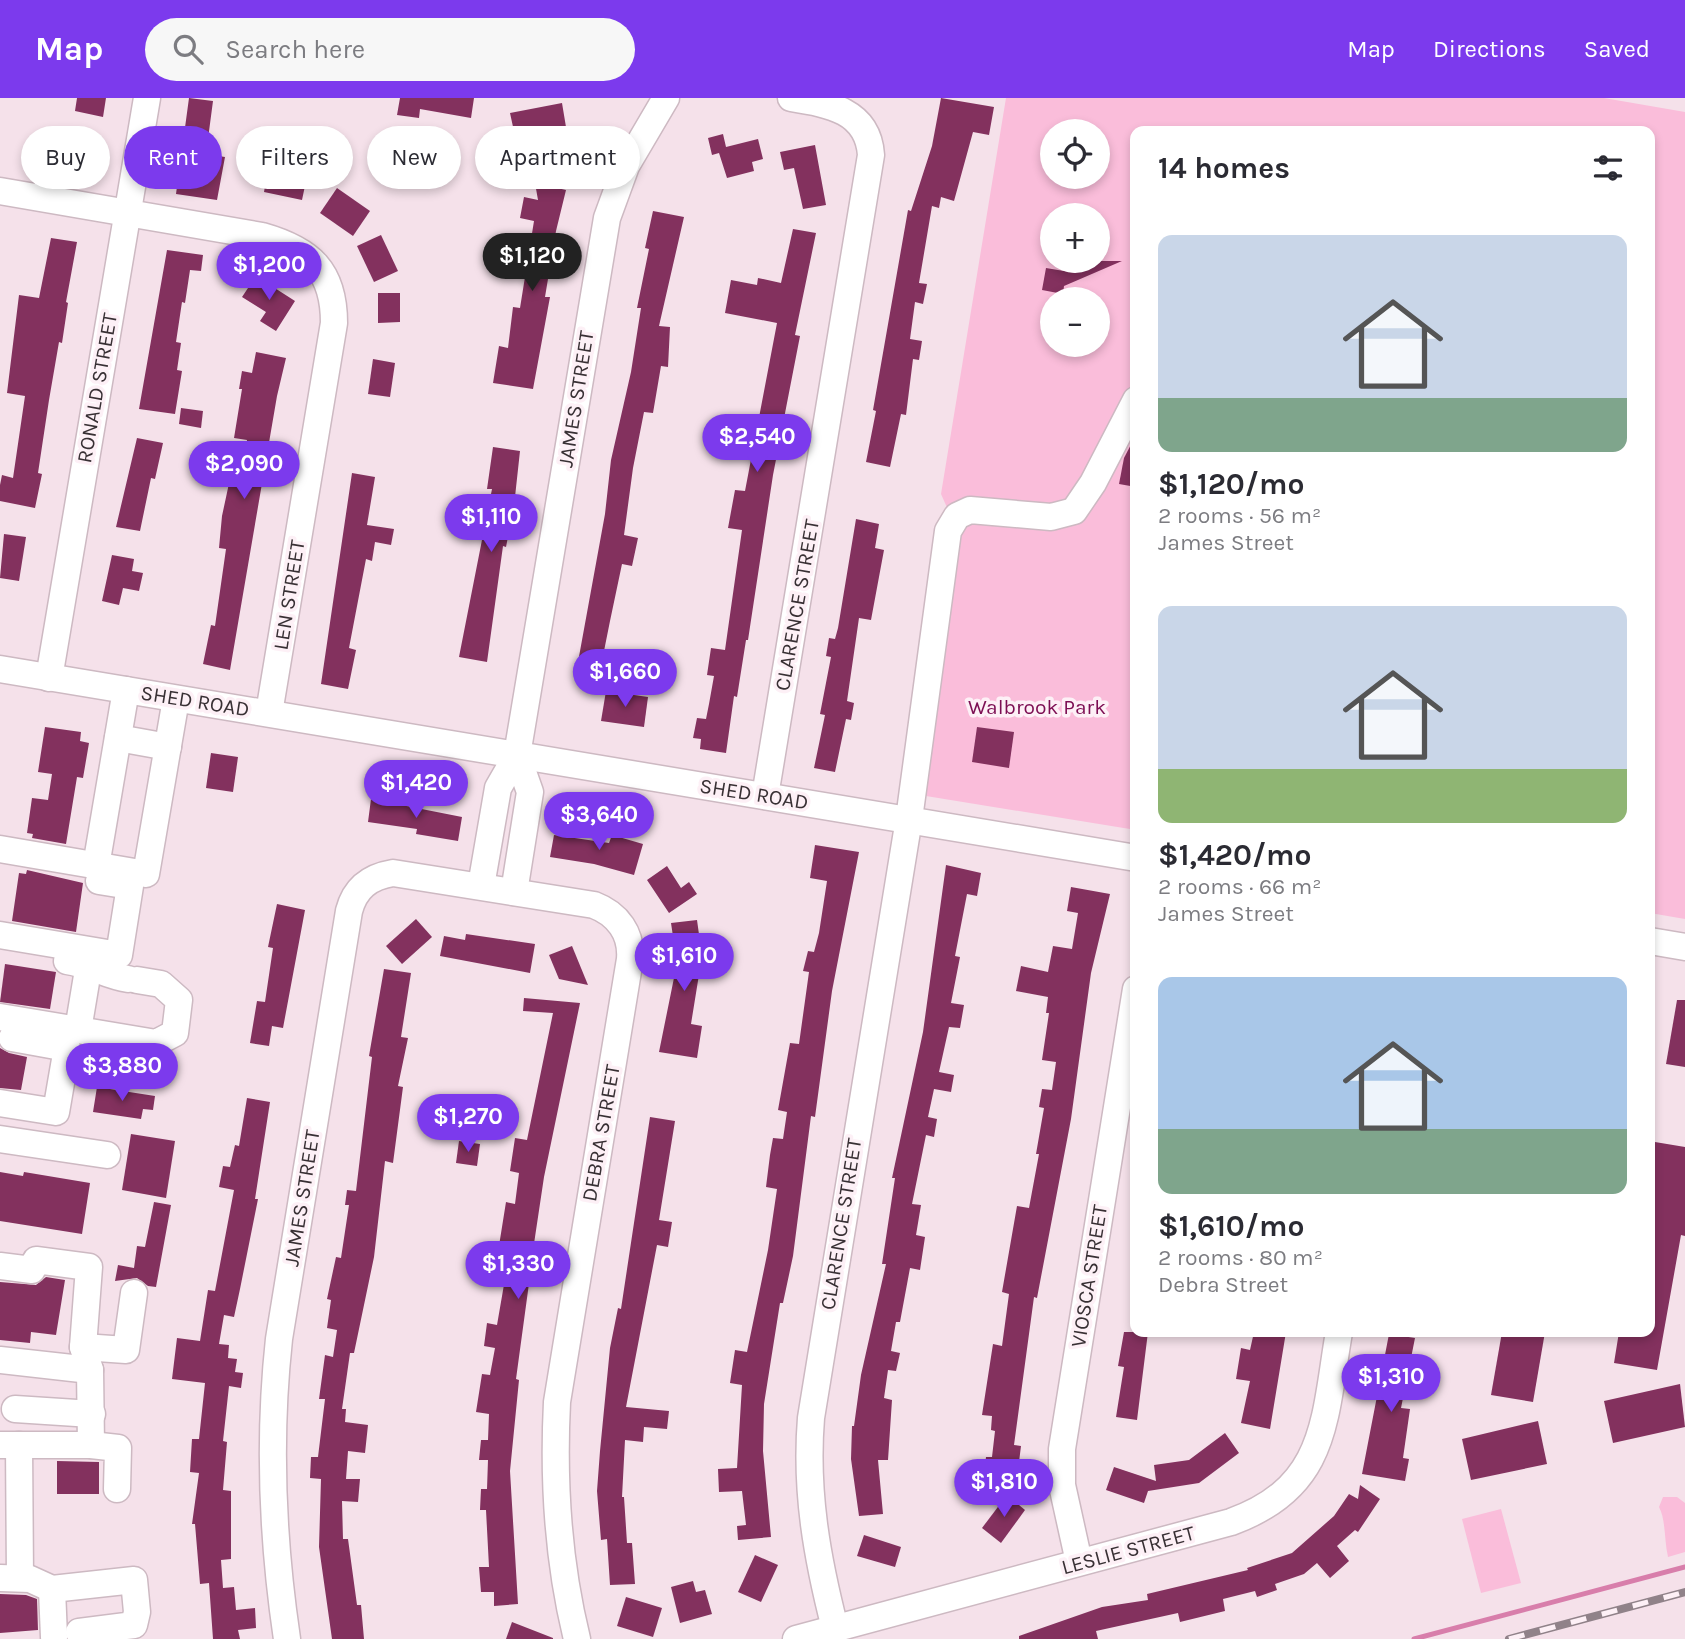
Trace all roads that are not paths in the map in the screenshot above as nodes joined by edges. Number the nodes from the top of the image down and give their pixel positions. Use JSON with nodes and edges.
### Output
{"nodes":[{"id":1,"x":146,"y":98,"type":"edge"},
{"id":2,"x":666,"y":98,"type":"edge"},
{"id":3,"x":791,"y":98,"type":"edge"},
{"id":4,"x":0,"y":191,"type":"edge"},
{"id":5,"x":127,"y":212,"type":"junction"},
{"id":6,"x":1130,"y":412,"type":"edge"},
{"id":7,"x":0,"y":669,"type":"edge"},
{"id":8,"x":49,"y":678,"type":"junction"},
{"id":9,"x":126,"y":690,"type":"junction"},
{"id":10,"x":177,"y":699,"type":"junction"},
{"id":11,"x":269,"y":713,"type":"junction"},
{"id":12,"x":118,"y":738,"type":"junction"},
{"id":13,"x":168,"y":747,"type":"junction"},
{"id":14,"x":517,"y":755,"type":"junction"},
{"id":15,"x":765,"y":796,"type":"junction"},
{"id":16,"x":909,"y":819,"type":"junction"},
{"id":17,"x":0,"y":849,"type":"edge"},
{"id":18,"x":1130,"y":857,"type":"edge"},
{"id":19,"x":0,"y":865,"type":"edge"},
{"id":20,"x":96,"y":866,"type":"junction"},
{"id":21,"x":498,"y":889,"type":"junction"},
{"id":22,"x":0,"y":935,"type":"edge"},
{"id":23,"x":1655,"y":942,"type":"edge"},
{"id":24,"x":1685,"y":947,"type":"edge"},
{"id":25,"x":0,"y":950,"type":"edge"},
{"id":26,"x":89,"y":964,"type":"junction"},
{"id":27,"x":1130,"y":1026,"type":"edge"},
{"id":28,"x":6,"y":1028,"type":"edge"},
{"id":29,"x":72,"y":1036,"type":"junction"},
{"id":30,"x":0,"y":1103,"type":"edge"},
{"id":31,"x":56,"y":1112,"type":"junction"},
{"id":32,"x":0,"y":1139,"type":"edge"},
{"id":33,"x":51,"y":1145,"type":"junction"},
{"id":34,"x":107,"y":1155,"type":"dead end"},
{"id":35,"x":0,"y":1266,"type":"edge"},
{"id":36,"x":134,"y":1293,"type":"dead end"},
{"id":37,"x":1338,"y":1337,"type":"edge"},
{"id":38,"x":86,"y":1358,"type":"junction"},
{"id":39,"x":0,"y":1360,"type":"edge"},
{"id":40,"x":15,"y":1409,"type":"dead end"},
{"id":41,"x":92,"y":1414,"type":"junction"},
{"id":42,"x":9,"y":1445,"type":"edge"},
{"id":43,"x":91,"y":1445,"type":"junction"},
{"id":44,"x":117,"y":1489,"type":"dead end"},
{"id":45,"x":9,"y":1518,"type":"edge"},
{"id":46,"x":1079,"y":1562,"type":"junction"},
{"id":47,"x":10,"y":1578,"type":"edge"},
{"id":48,"x":52,"y":1589,"type":"junction"},
{"id":49,"x":835,"y":1628,"type":"junction"},
{"id":50,"x":64,"y":1637,"type":"edge"},
{"id":51,"x":287,"y":1639,"type":"edge"},
{"id":52,"x":577,"y":1639,"type":"edge"},
{"id":53,"x":796,"y":1639,"type":"edge"}],
"edges":[{"from":1,"to":5,"type":"street","name":"RONALD STREET"},
{"from":2,"to":14,"type":"street","name":"JAMES STREET"},
{"from":3,"to":15,"type":"street","name":"CLARENCE STREET"},
{"from":4,"to":5,"type":"street","name":"LEN STREET"},
{"from":5,"to":8,"type":"street","name":"RONALD STREET"},
{"from":5,"to":11,"type":"street","name":"LEN STREET"},
{"from":6,"to":16,"type":"street","name":"CLARENCE STREET"},
{"from":7,"to":8,"type":"street","name":"SHED ROAD"},
{"from":8,"to":9,"type":"street","name":"SHED ROAD"},
{"from":9,"to":10,"type":"street","name":"SHED ROAD"},
{"from":9,"to":12,"type":"street"},
{"from":10,"to":11,"type":"street","name":"SHED ROAD"},
{"from":10,"to":13,"type":"street"},
{"from":11,"to":14,"type":"street","name":"SHED ROAD"},
{"from":12,"to":13,"type":"street"},
{"from":12,"to":20,"type":"street"},
{"from":13,"to":20,"type":"street"},
{"from":14,"to":15,"type":"street","name":"SHED ROAD"},
{"from":14,"to":21,"type":"street","name":"JAMES STREET"},
{"from":15,"to":16,"type":"street","name":"SHED ROAD"},
{"from":16,"to":18,"type":"street","name":"SHED ROAD"},
{"from":16,"to":49,"type":"street","name":"CLARENCE STREET"},
{"from":17,"to":20,"type":"street"},
{"from":19,"to":22,"type":"street"},
{"from":21,"to":51,"type":"street","name":"JAMES STREET"},
{"from":21,"to":52,"type":"street","name":"DEBRA STREET"},
{"from":23,"to":24,"type":"street"},
{"from":25,"to":26,"type":"street"},
{"from":26,"to":29,"type":"street"},
{"from":26,"to":29,"type":"street"},
{"from":27,"to":46,"type":"street","name":"VIOSCA STREET"},
{"from":28,"to":29,"type":"street"},
{"from":29,"to":31,"type":"street"},
{"from":30,"to":31,"type":"street"},
{"from":31,"to":33,"type":"street"},
{"from":32,"to":33,"type":"street"},
{"from":33,"to":34,"type":"street"},
{"from":35,"to":38,"type":"street"},
{"from":36,"to":38,"type":"street"},
{"from":37,"to":46,"type":"street","name":"LESLIE STREET"},
{"from":38,"to":39,"type":"street"},
{"from":38,"to":41,"type":"street"},
{"from":40,"to":41,"type":"street"},
{"from":41,"to":43,"type":"street"},
{"from":42,"to":43,"type":"street"},
{"from":42,"to":45,"type":"street"},
{"from":43,"to":44,"type":"street"},
{"from":45,"to":47,"type":"street"},
{"from":46,"to":49,"type":"street","name":"LESLIE STREET"},
{"from":47,"to":48,"type":"street"},
{"from":48,"to":50,"type":"street"},
{"from":48,"to":50,"type":"street"},
{"from":49,"to":53,"type":"street","name":"LESLIE STREET"}]}
